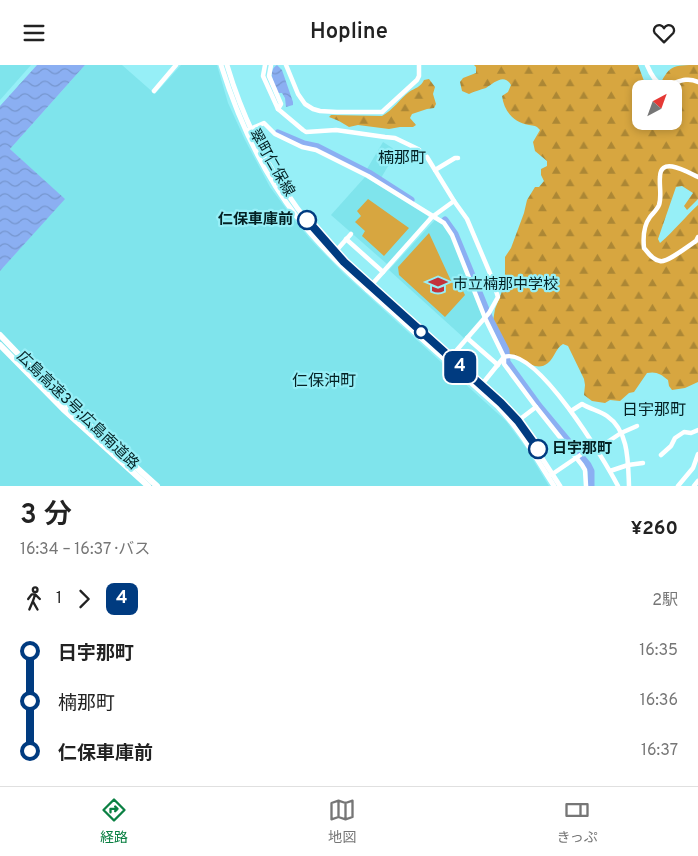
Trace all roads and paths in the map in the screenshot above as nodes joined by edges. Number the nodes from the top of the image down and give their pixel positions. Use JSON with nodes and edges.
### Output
{"nodes":[{"id":1,"x":176,"y":65,"type":"edge"},
{"id":2,"x":221,"y":65,"type":"edge"},
{"id":3,"x":227,"y":65,"type":"edge"},
{"id":4,"x":265,"y":65,"type":"edge"},
{"id":5,"x":271,"y":65,"type":"edge"},
{"id":6,"x":286,"y":65,"type":"edge"},
{"id":7,"x":419,"y":65,"type":"edge"},
{"id":8,"x":647,"y":65,"type":"edge"},
{"id":9,"x":698,"y":82,"type":"edge"},
{"id":10,"x":154,"y":91,"type":"dead end"},
{"id":11,"x":278,"y":109,"type":"junction"},
{"id":12,"x":248,"y":130,"type":"junction"},
{"id":13,"x":458,"y":159,"type":"dead end"},
{"id":14,"x":435,"y":170,"type":"junction"},
{"id":15,"x":698,"y":177,"type":"edge"},
{"id":16,"x":282,"y":190,"type":"junction"},
{"id":17,"x":454,"y":201,"type":"junction"},
{"id":18,"x":432,"y":217,"type":"junction"},
{"id":19,"x":351,"y":234,"type":"dead end"},
{"id":20,"x":698,"y":237,"type":"edge"},
{"id":21,"x":346,"y":239,"type":"junction"},
{"id":22,"x":335,"y":252,"type":"junction"},
{"id":23,"x":383,"y":272,"type":"junction"},
{"id":24,"x":369,"y":288,"type":"junction"},
{"id":25,"x":487,"y":316,"type":"junction"},
{"id":26,"x":0,"y":335,"type":"edge"},
{"id":27,"x":467,"y":338,"type":"junction"},
{"id":28,"x":0,"y":345,"type":"edge"},
{"id":29,"x":506,"y":357,"type":"junction"},
{"id":30,"x":448,"y":360,"type":"junction"},
{"id":31,"x":498,"y":365,"type":"junction"},
{"id":32,"x":480,"y":388,"type":"junction"},
{"id":33,"x":536,"y":407,"type":"junction"},
{"id":34,"x":570,"y":411,"type":"junction"},
{"id":35,"x":516,"y":422,"type":"junction"},
{"id":36,"x":637,"y":426,"type":"dead end"},
{"id":37,"x":698,"y":430,"type":"edge"},
{"id":38,"x":621,"y":433,"type":"junction"},
{"id":39,"x":596,"y":447,"type":"junction"},
{"id":40,"x":698,"y":454,"type":"edge"},
{"id":41,"x":661,"y":455,"type":"dead end"},
{"id":42,"x":578,"y":456,"type":"junction"},
{"id":43,"x":642,"y":463,"type":"dead end"},
{"id":44,"x":628,"y":465,"type":"junction"},
{"id":45,"x":610,"y":471,"type":"junction"},
{"id":46,"x":550,"y":476,"type":"junction"},
{"id":47,"x":698,"y":481,"type":"edge"},
{"id":48,"x":148,"y":486,"type":"edge"},
{"id":49,"x":157,"y":486,"type":"edge"},
{"id":50,"x":554,"y":486,"type":"edge"},
{"id":51,"x":560,"y":486,"type":"edge"},
{"id":52,"x":586,"y":486,"type":"edge"},
{"id":53,"x":618,"y":486,"type":"edge"},
{"id":54,"x":629,"y":486,"type":"edge"},
{"id":55,"x":678,"y":486,"type":"edge"},
{"id":56,"x":694,"y":486,"type":"edge"}],
"edges":[{"from":1,"to":10,"type":"street"},
{"from":2,"to":12,"type":"main road","name":"翠町仁保線"},
{"from":3,"to":12,"type":"main road","name":"翠町仁保線"},
{"from":4,"to":11,"type":"street"},
{"from":5,"to":11,"type":"street"},
{"from":6,"to":7,"type":"street"},
{"from":8,"to":9,"type":"street"},
{"from":11,"to":14,"type":"street"},
{"from":12,"to":16,"type":"main road","name":"翠町仁保線"},
{"from":12,"to":18,"type":"street"},
{"from":13,"to":14,"type":"street"},
{"from":14,"to":17,"type":"street"},
{"from":15,"to":20,"type":"street"},
{"from":16,"to":22,"type":"main road","name":"翠町仁保線"},
{"from":16,"to":24,"type":"main road","name":"翠町仁保線"},
{"from":17,"to":18,"type":"street"},
{"from":17,"to":25,"type":"street"},
{"from":18,"to":23,"type":"street"},
{"from":18,"to":25,"type":"street"},
{"from":19,"to":21,"type":"street"},
{"from":21,"to":22,"type":"street"},
{"from":21,"to":23,"type":"street"},
{"from":22,"to":24,"type":"main road","name":"翠町仁保線"},
{"from":23,"to":24,"type":"street"},
{"from":24,"to":30,"type":"main road","name":"翠町仁保線"},
{"from":25,"to":27,"type":"street"},
{"from":25,"to":29,"type":"street"},
{"from":26,"to":49,"type":"highway","name":"広島高速3号;広島南道路"},
{"from":27,"to":30,"type":"street"},
{"from":27,"to":31,"type":"street"},
{"from":28,"to":48,"type":"highway","name":"広島高速3号;広島南道路"},
{"from":29,"to":31,"type":"street"},
{"from":29,"to":33,"type":"street"},
{"from":29,"to":34,"type":"street"},
{"from":30,"to":32,"type":"main road","name":"翠町仁保線"},
{"from":31,"to":32,"type":"street"},
{"from":32,"to":35,"type":"main road","name":"翠町仁保線"},
{"from":33,"to":35,"type":"street"},
{"from":33,"to":42,"type":"street"},
{"from":34,"to":38,"type":"street"},
{"from":34,"to":39,"type":"street"},
{"from":35,"to":46,"type":"main road","name":"翠町仁保線"},
{"from":36,"to":38,"type":"street"},
{"from":37,"to":41,"type":"street"},
{"from":38,"to":39,"type":"street"},
{"from":38,"to":44,"type":"street"},
{"from":39,"to":42,"type":"street"},
{"from":39,"to":45,"type":"street"},
{"from":40,"to":55,"type":"street"},
{"from":42,"to":46,"type":"street"},
{"from":42,"to":52,"type":"street"},
{"from":43,"to":44,"type":"street"},
{"from":44,"to":45,"type":"street"},
{"from":44,"to":54,"type":"street"},
{"from":45,"to":53,"type":"street"},
{"from":46,"to":50,"type":"main road","name":"翠町仁保線"},
{"from":46,"to":51,"type":"main road","name":"翠町仁保線"},
{"from":47,"to":56,"type":"street"}]}
